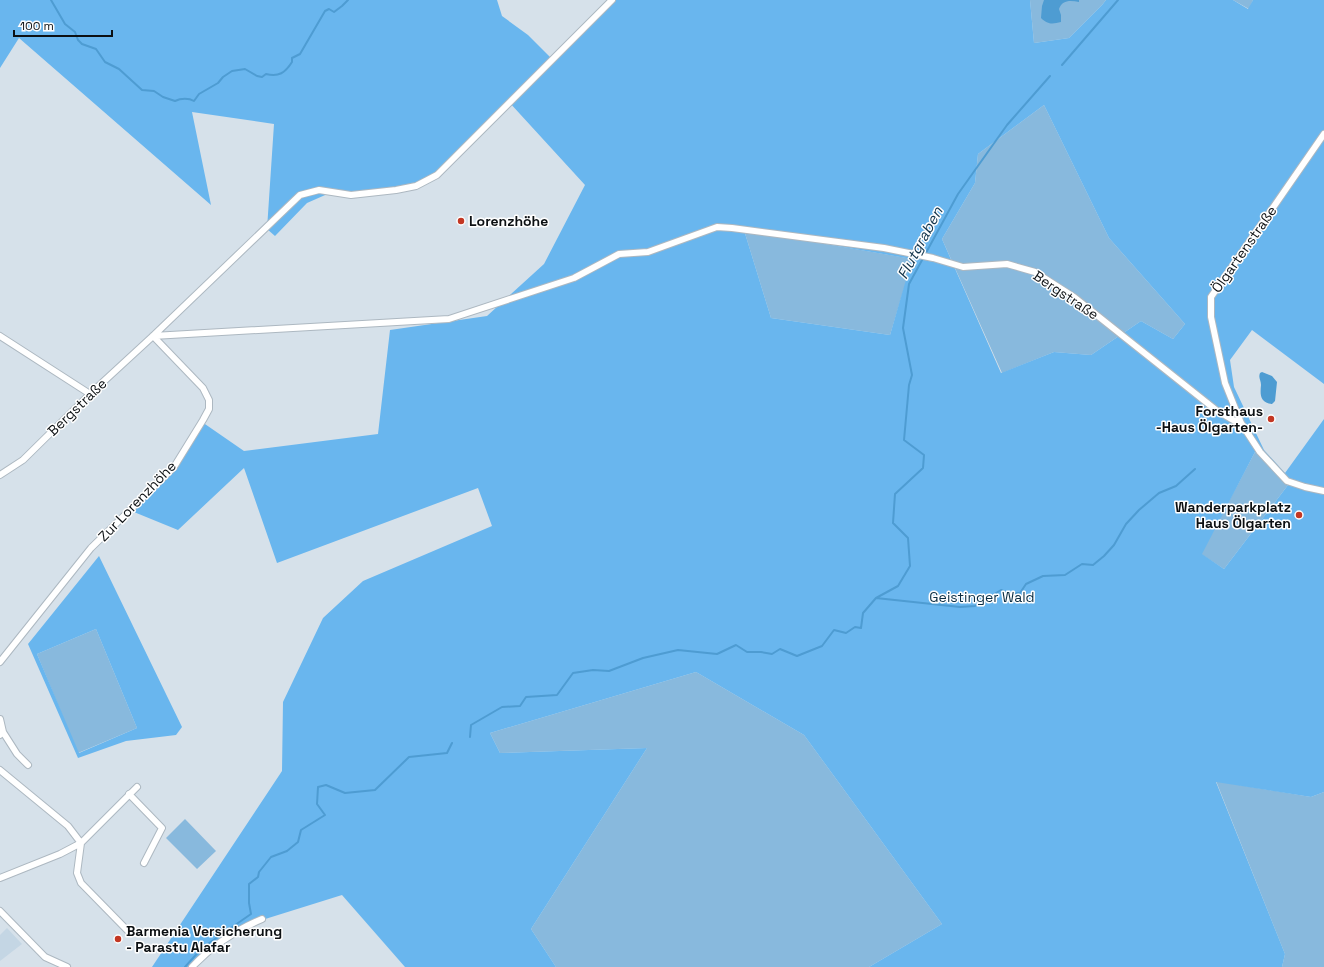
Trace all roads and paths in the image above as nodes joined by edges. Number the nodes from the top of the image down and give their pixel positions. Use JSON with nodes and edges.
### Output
{"nodes":[{"id":1,"x":612,"y":0,"type":"edge"},
{"id":2,"x":1324,"y":134,"type":"edge"},
{"id":3,"x":0,"y":336,"type":"edge"},
{"id":4,"x":153,"y":336,"type":"junction"},
{"id":5,"x":90,"y":394,"type":"junction"},
{"id":6,"x":1241,"y":423,"type":"junction"},
{"id":7,"x":0,"y":475,"type":"edge"},
{"id":8,"x":1324,"y":490,"type":"edge"},
{"id":9,"x":0,"y":662,"type":"edge"},
{"id":10,"x":0,"y":719,"type":"edge"},
{"id":11,"x":2,"y":734,"type":"edge"},
{"id":12,"x":28,"y":765,"type":"dead end"},
{"id":13,"x":0,"y":770,"type":"edge"},
{"id":14,"x":137,"y":787,"type":"dead end"},
{"id":15,"x":129,"y":794,"type":"junction"},
{"id":16,"x":81,"y":843,"type":"junction"},
{"id":17,"x":144,"y":863,"type":"dead end"},
{"id":18,"x":0,"y":878,"type":"edge"},
{"id":19,"x":0,"y":911,"type":"edge"},
{"id":20,"x":262,"y":919,"type":"dead end"},
{"id":21,"x":120,"y":923,"type":"junction"},
{"id":22,"x":114,"y":929,"type":"dead end"},
{"id":23,"x":128,"y":931,"type":"dead end"},
{"id":24,"x":67,"y":967,"type":"edge"},
{"id":25,"x":192,"y":967,"type":"edge"}],
"edges":[{"from":1,"to":4,"type":"street","name":"Bergstraße"},
{"from":2,"to":6,"type":"street","name":"Ölgartenstraße"},
{"from":3,"to":5,"type":"street"},
{"from":4,"to":5,"type":"street","name":"Bergstraße"},
{"from":4,"to":6,"type":"street","name":"Bergstraße"},
{"from":4,"to":9,"type":"street","name":"Zur Lorenzhöhe"},
{"from":5,"to":7,"type":"street","name":"Bergstraße"},
{"from":6,"to":8,"type":"street","name":"Ölgartenstraße"},
{"from":10,"to":11,"type":"street"},
{"from":11,"to":12,"type":"street"},
{"from":13,"to":16,"type":"street"},
{"from":14,"to":15,"type":"street"},
{"from":15,"to":16,"type":"street"},
{"from":15,"to":17,"type":"street"},
{"from":16,"to":18,"type":"street"},
{"from":16,"to":21,"type":"street"},
{"from":19,"to":24,"type":"street"},
{"from":20,"to":25,"type":"street"},
{"from":21,"to":22,"type":"street"},
{"from":21,"to":23,"type":"street"}]}
